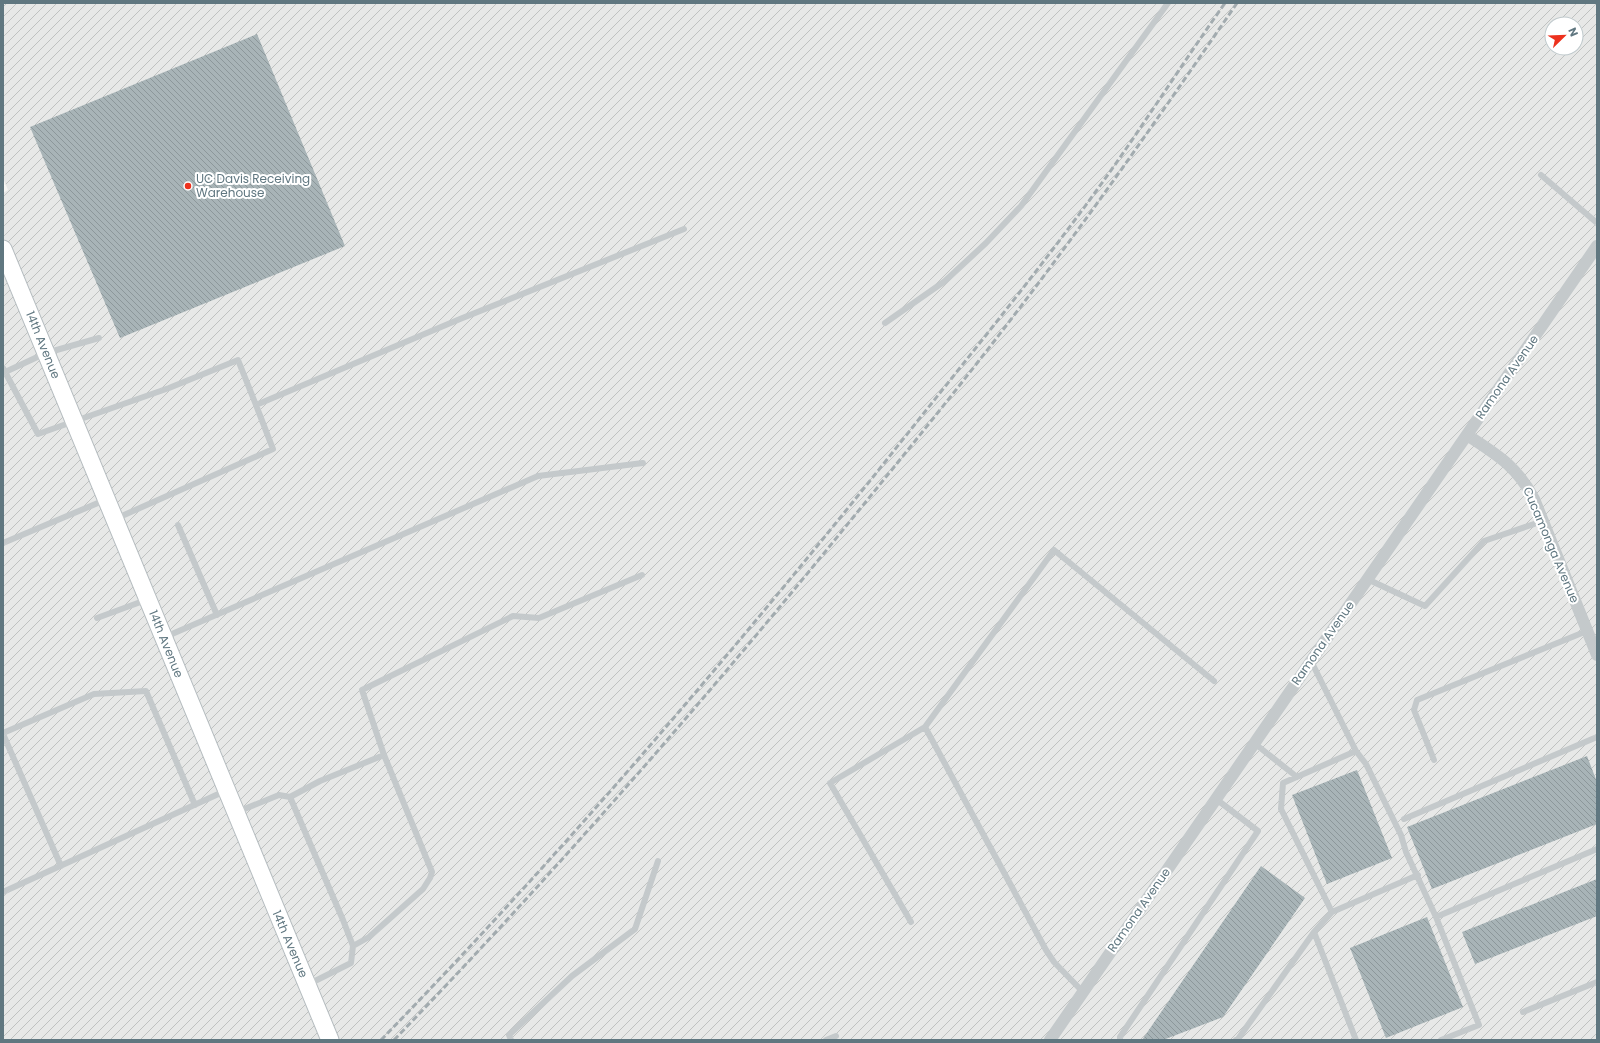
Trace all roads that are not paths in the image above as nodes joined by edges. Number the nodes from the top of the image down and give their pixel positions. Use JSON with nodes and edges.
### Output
{"nodes":[{"id":1,"x":1168,"y":3,"type":"edge"},
{"id":2,"x":1541,"y":175,"type":"dead end"},
{"id":3,"x":1597,"y":223,"type":"edge"},
{"id":4,"x":684,"y":229,"type":"dead end"},
{"id":5,"x":1597,"y":246,"type":"edge"},
{"id":6,"x":3,"y":249,"type":"edge"},
{"id":7,"x":885,"y":322,"type":"dead end"},
{"id":8,"x":99,"y":338,"type":"dead end"},
{"id":9,"x":46,"y":353,"type":"junction"},
{"id":10,"x":4,"y":371,"type":"edge"},
{"id":11,"x":256,"y":405,"type":"junction"},
{"id":12,"x":74,"y":420,"type":"junction"},
{"id":13,"x":1467,"y":435,"type":"junction"},
{"id":14,"x":643,"y":463,"type":"dead end"},
{"id":15,"x":107,"y":500,"type":"junction"},
{"id":16,"x":115,"y":519,"type":"junction"},
{"id":17,"x":1543,"y":521,"type":"junction"},
{"id":18,"x":178,"y":525,"type":"dead end"},
{"id":19,"x":3,"y":543,"type":"edge"},
{"id":20,"x":642,"y":574,"type":"dead end"},
{"id":21,"x":1367,"y":579,"type":"junction"},
{"id":22,"x":148,"y":599,"type":"junction"},
{"id":23,"x":216,"y":615,"type":"junction"},
{"id":24,"x":96,"y":618,"type":"dead end"},
{"id":25,"x":1587,"y":631,"type":"junction"},
{"id":26,"x":164,"y":637,"type":"junction"},
{"id":27,"x":1596,"y":648,"type":"edge"},
{"id":28,"x":1311,"y":661,"type":"junction"},
{"id":29,"x":1214,"y":681,"type":"dead end"},
{"id":30,"x":925,"y":727,"type":"junction"},
{"id":31,"x":3,"y":733,"type":"edge"},
{"id":32,"x":1597,"y":737,"type":"edge"},
{"id":33,"x":1254,"y":743,"type":"junction"},
{"id":34,"x":1356,"y":751,"type":"junction"},
{"id":35,"x":384,"y":755,"type":"junction"},
{"id":36,"x":1434,"y":760,"type":"dead end"},
{"id":37,"x":1296,"y":777,"type":"junction"},
{"id":38,"x":227,"y":790,"type":"junction"},
{"id":39,"x":290,"y":797,"type":"junction"},
{"id":40,"x":1216,"y":799,"type":"junction"},
{"id":41,"x":195,"y":805,"type":"junction"},
{"id":42,"x":236,"y":813,"type":"junction"},
{"id":43,"x":1404,"y":819,"type":"dead end"},
{"id":44,"x":1597,"y":849,"type":"edge"},
{"id":45,"x":658,"y":861,"type":"dead end"},
{"id":46,"x":61,"y":866,"type":"junction"},
{"id":47,"x":1418,"y":875,"type":"junction"},
{"id":48,"x":3,"y":892,"type":"edge"},
{"id":49,"x":1332,"y":912,"type":"junction"},
{"id":50,"x":1436,"y":917,"type":"junction"},
{"id":51,"x":911,"y":922,"type":"dead end"},
{"id":52,"x":1314,"y":932,"type":"junction"},
{"id":53,"x":353,"y":946,"type":"junction"},
{"id":54,"x":1597,"y":982,"type":"edge"},
{"id":55,"x":307,"y":985,"type":"junction"},
{"id":56,"x":1083,"y":992,"type":"junction"},
{"id":57,"x":1523,"y":1012,"type":"dead end"},
{"id":58,"x":836,"y":1036,"type":"dead end"},
{"id":59,"x":325,"y":1037,"type":"edge"},
{"id":60,"x":511,"y":1040,"type":"edge"},
{"id":61,"x":826,"y":1040,"type":"edge"},
{"id":62,"x":1050,"y":1040,"type":"edge"},
{"id":63,"x":1120,"y":1040,"type":"edge"},
{"id":64,"x":1238,"y":1040,"type":"edge"},
{"id":65,"x":1356,"y":1040,"type":"edge"},
{"id":66,"x":1441,"y":1040,"type":"edge"}],
"edges":[{"from":1,"to":7,"type":"lane"},
{"from":2,"to":3,"type":"lane"},
{"from":4,"to":11,"type":"lane"},
{"from":5,"to":13,"type":"street","name":"Ramona Avenue"},
{"from":6,"to":9,"type":"main road","name":"14th Avenue"},
{"from":8,"to":9,"type":"lane"},
{"from":9,"to":10,"type":"lane"},
{"from":9,"to":12,"type":"main road","name":"14th Avenue"},
{"from":10,"to":12,"type":"lane"},
{"from":11,"to":12,"type":"lane"},
{"from":11,"to":16,"type":"lane"},
{"from":12,"to":15,"type":"main road","name":"14th Avenue"},
{"from":13,"to":17,"type":"street","name":"Cucamonga Avenue"},
{"from":13,"to":21,"type":"street","name":"Ramona Avenue"},
{"from":14,"to":23,"type":"lane"},
{"from":15,"to":16,"type":"main road","name":"14th Avenue"},
{"from":15,"to":19,"type":"lane"},
{"from":16,"to":22,"type":"main road","name":"14th Avenue"},
{"from":17,"to":21,"type":"lane"},
{"from":17,"to":25,"type":"street","name":"Cucamonga Avenue"},
{"from":18,"to":23,"type":"lane"},
{"from":20,"to":35,"type":"lane"},
{"from":21,"to":28,"type":"street","name":"Ramona Avenue"},
{"from":22,"to":24,"type":"lane"},
{"from":22,"to":26,"type":"main road","name":"14th Avenue"},
{"from":23,"to":26,"type":"lane"},
{"from":25,"to":27,"type":"street","name":"Cucamonga Avenue"},
{"from":25,"to":36,"type":"lane"},
{"from":26,"to":38,"type":"main road","name":"14th Avenue"},
{"from":28,"to":33,"type":"street","name":"Ramona Avenue"},
{"from":28,"to":34,"type":"lane"},
{"from":29,"to":30,"type":"lane"},
{"from":30,"to":51,"type":"lane"},
{"from":30,"to":56,"type":"lane"},
{"from":31,"to":41,"type":"lane"},
{"from":31,"to":46,"type":"lane"},
{"from":32,"to":43,"type":"lane"},
{"from":33,"to":37,"type":"lane"},
{"from":33,"to":40,"type":"street","name":"Ramona Avenue"},
{"from":34,"to":37,"type":"lane"},
{"from":34,"to":47,"type":"lane"},
{"from":35,"to":39,"type":"lane"},
{"from":35,"to":53,"type":"lane"},
{"from":37,"to":49,"type":"lane"},
{"from":38,"to":41,"type":"lane"},
{"from":38,"to":42,"type":"main road","name":"14th Avenue"},
{"from":39,"to":42,"type":"lane"},
{"from":39,"to":53,"type":"lane"},
{"from":40,"to":56,"type":"street","name":"Ramona Avenue"},
{"from":40,"to":63,"type":"lane"},
{"from":41,"to":46,"type":"lane"},
{"from":42,"to":55,"type":"main road","name":"14th Avenue"},
{"from":44,"to":50,"type":"lane"},
{"from":45,"to":60,"type":"lane"},
{"from":46,"to":48,"type":"lane"},
{"from":47,"to":49,"type":"lane"},
{"from":47,"to":50,"type":"lane"},
{"from":49,"to":52,"type":"lane"},
{"from":50,"to":66,"type":"lane"},
{"from":52,"to":64,"type":"lane"},
{"from":52,"to":65,"type":"lane"},
{"from":53,"to":55,"type":"lane"},
{"from":54,"to":57,"type":"lane"},
{"from":55,"to":59,"type":"main road","name":"14th Avenue"},
{"from":56,"to":62,"type":"street","name":"Ramona Avenue"},
{"from":58,"to":61,"type":"lane"}]}
